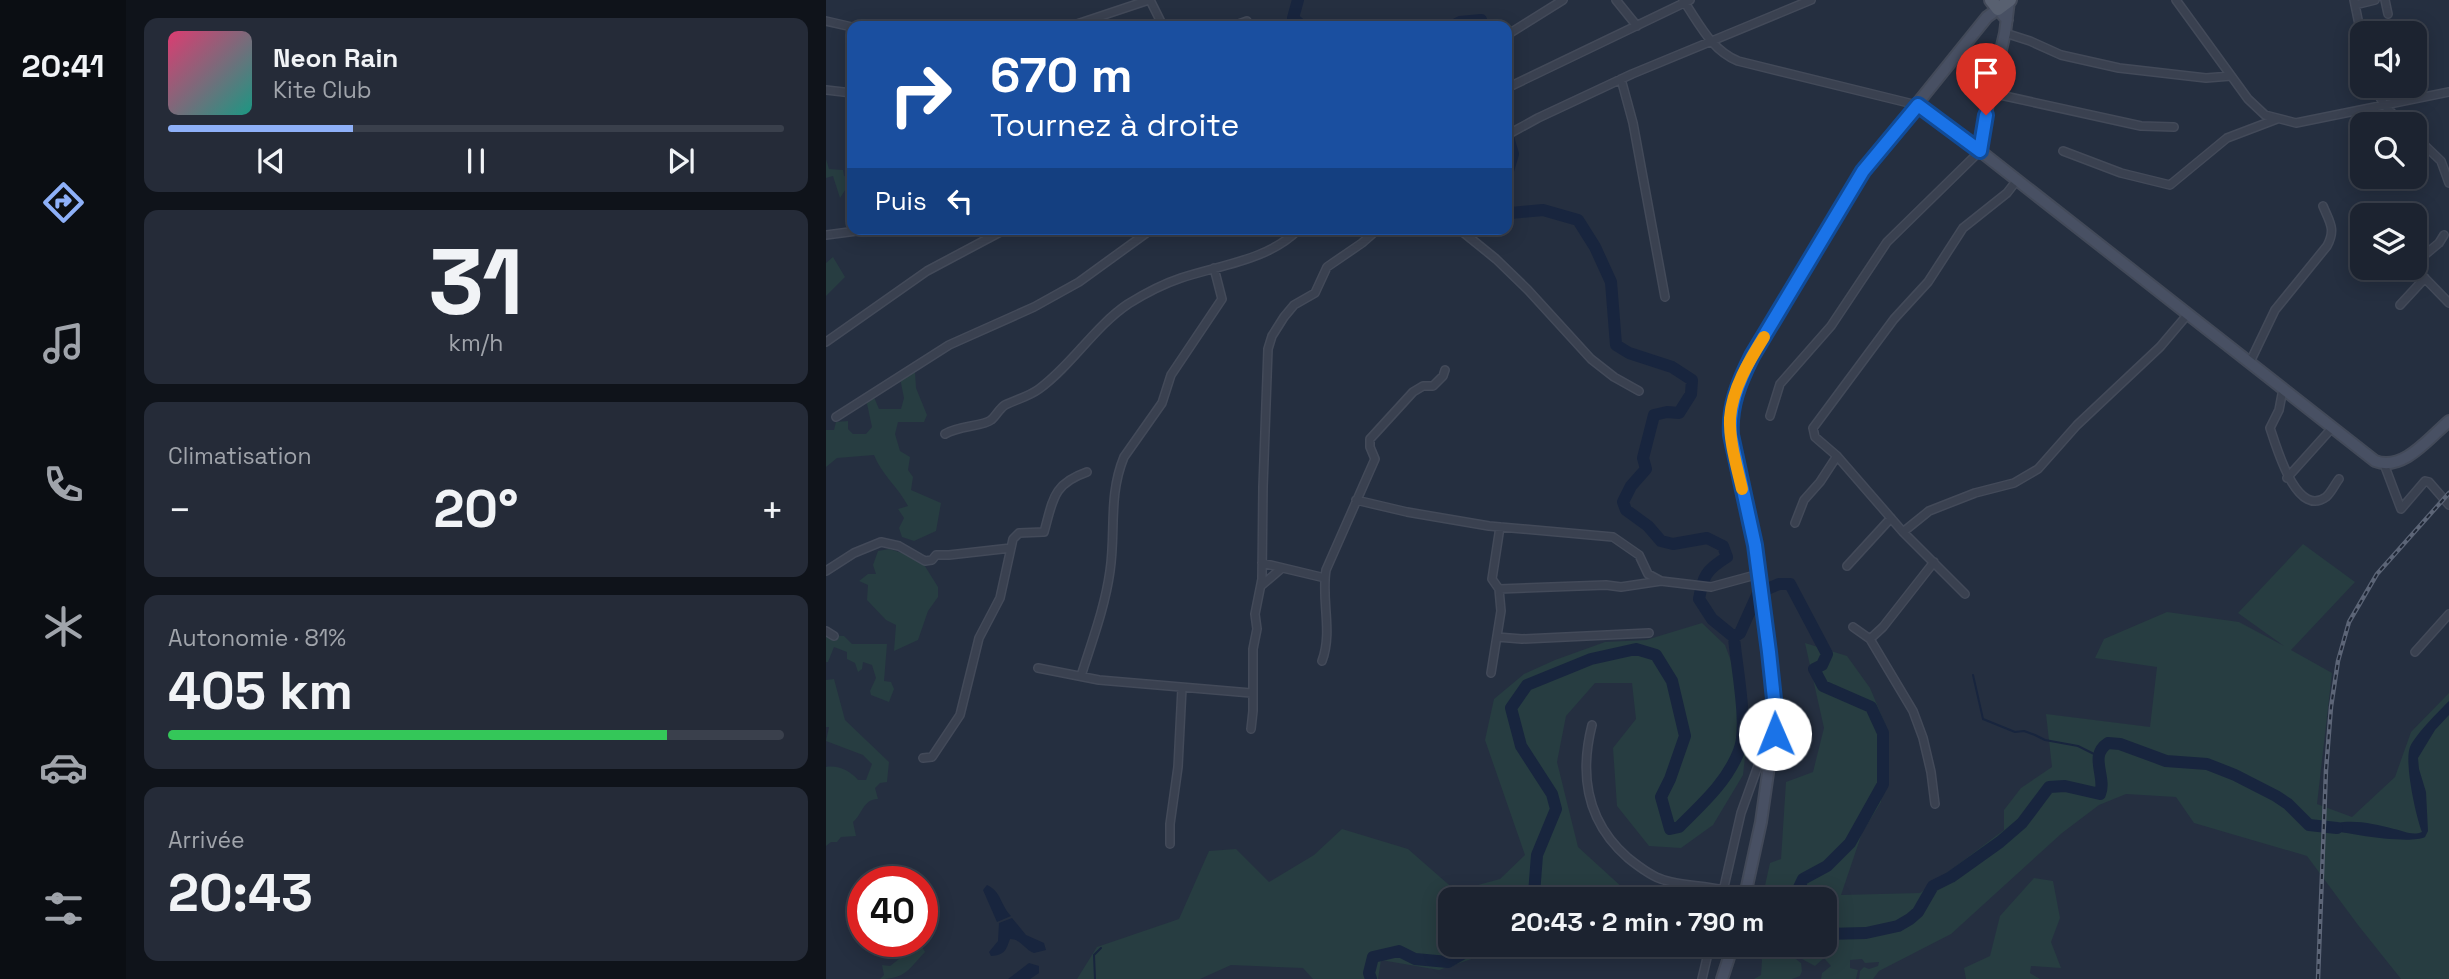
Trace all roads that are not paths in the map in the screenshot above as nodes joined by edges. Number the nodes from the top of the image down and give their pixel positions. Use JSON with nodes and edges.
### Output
{"nodes":[{"id":1,"x":1150,"y":0,"type":"edge"},
{"id":2,"x":1563,"y":0,"type":"edge"},
{"id":3,"x":1616,"y":0,"type":"edge"},
{"id":4,"x":1811,"y":0,"type":"edge"},
{"id":5,"x":2176,"y":0,"type":"edge"},
{"id":6,"x":2375,"y":0,"type":"edge"},
{"id":7,"x":2385,"y":0,"type":"edge"},
{"id":8,"x":1686,"y":1,"type":"edge"},
{"id":9,"x":2354,"y":2,"type":"edge"},
{"id":10,"x":1999,"y":4,"type":"edge"},
{"id":11,"x":2388,"y":14,"type":"dead end"},
{"id":12,"x":826,"y":21,"type":"edge"},
{"id":13,"x":1086,"y":21,"type":"edge"},
{"id":14,"x":1160,"y":21,"type":"edge"},
{"id":15,"x":2358,"y":21,"type":"edge"},
{"id":16,"x":847,"y":26,"type":"edge"},
{"id":17,"x":1637,"y":26,"type":"junction"},
{"id":18,"x":1512,"y":32,"type":"edge"},
{"id":19,"x":2005,"y":33,"type":"junction"},
{"id":20,"x":1710,"y":41,"type":"junction"},
{"id":21,"x":2231,"y":76,"type":"junction"},
{"id":22,"x":1621,"y":79,"type":"junction"},
{"id":23,"x":1512,"y":86,"type":"edge"},
{"id":24,"x":826,"y":90,"type":"edge"},
{"id":25,"x":847,"y":92,"type":"edge"},
{"id":26,"x":2449,"y":92,"type":"edge"},
{"id":27,"x":1991,"y":93,"type":"junction"},
{"id":28,"x":2380,"y":98,"type":"edge"},
{"id":29,"x":1918,"y":105,"type":"junction"},
{"id":30,"x":2385,"y":106,"type":"junction"},
{"id":31,"x":2391,"y":112,"type":"edge"},
{"id":32,"x":2277,"y":119,"type":"junction"},
{"id":33,"x":2175,"y":127,"type":"dead end"},
{"id":34,"x":1512,"y":132,"type":"edge"},
{"id":35,"x":2427,"y":148,"type":"edge"},
{"id":36,"x":1980,"y":151,"type":"junction"},
{"id":37,"x":2063,"y":151,"type":"dead end"},
{"id":38,"x":2017,"y":180,"type":"junction"},
{"id":39,"x":2449,"y":183,"type":"edge"},
{"id":40,"x":2323,"y":206,"type":"dead end"},
{"id":41,"x":847,"y":232,"type":"edge"},
{"id":42,"x":826,"y":235,"type":"edge"},
{"id":43,"x":995,"y":235,"type":"edge"},
{"id":44,"x":1144,"y":235,"type":"edge"},
{"id":45,"x":1293,"y":235,"type":"edge"},
{"id":46,"x":1371,"y":235,"type":"edge"},
{"id":47,"x":1466,"y":235,"type":"edge"},
{"id":48,"x":2444,"y":235,"type":"dead end"},
{"id":49,"x":2427,"y":254,"type":"edge"},
{"id":50,"x":1214,"y":268,"type":"junction"},
{"id":51,"x":2423,"y":280,"type":"edge"},
{"id":52,"x":2427,"y":280,"type":"edge"},
{"id":53,"x":1665,"y":297,"type":"dead end"},
{"id":54,"x":2449,"y":303,"type":"edge"},
{"id":55,"x":2400,"y":305,"type":"dead end"},
{"id":56,"x":2188,"y":314,"type":"junction"},
{"id":57,"x":826,"y":342,"type":"edge"},
{"id":58,"x":2250,"y":362,"type":"junction"},
{"id":59,"x":1445,"y":370,"type":"dead end"},
{"id":60,"x":2283,"y":389,"type":"junction"},
{"id":61,"x":1639,"y":391,"type":"dead end"},
{"id":62,"x":1770,"y":416,"type":"dead end"},
{"id":63,"x":836,"y":417,"type":"dead end"},
{"id":64,"x":2449,"y":421,"type":"edge"},
{"id":65,"x":2332,"y":428,"type":"junction"},
{"id":66,"x":944,"y":433,"type":"dead end"},
{"id":67,"x":1837,"y":456,"type":"junction"},
{"id":68,"x":2384,"y":464,"type":"junction"},
{"id":69,"x":1087,"y":472,"type":"dead end"},
{"id":70,"x":2287,"y":478,"type":"junction"},
{"id":71,"x":2339,"y":479,"type":"dead end"},
{"id":72,"x":1356,"y":500,"type":"junction"},
{"id":73,"x":2449,"y":505,"type":"edge"},
{"id":74,"x":1891,"y":518,"type":"junction"},
{"id":75,"x":1795,"y":523,"type":"dead end"},
{"id":76,"x":1500,"y":527,"type":"junction"},
{"id":77,"x":1903,"y":532,"type":"junction"},
{"id":78,"x":1011,"y":548,"type":"junction"},
{"id":79,"x":1934,"y":562,"type":"junction"},
{"id":80,"x":1262,"y":563,"type":"junction"},
{"id":81,"x":1847,"y":566,"type":"dead end"},
{"id":82,"x":1282,"y":568,"type":"junction"},
{"id":83,"x":826,"y":571,"type":"edge"},
{"id":84,"x":1759,"y":577,"type":"junction"},
{"id":85,"x":1325,"y":578,"type":"junction"},
{"id":86,"x":1661,"y":581,"type":"junction"},
{"id":87,"x":1260,"y":587,"type":"junction"},
{"id":88,"x":1499,"y":589,"type":"junction"},
{"id":89,"x":1965,"y":594,"type":"dead end"},
{"id":90,"x":2449,"y":614,"type":"edge"},
{"id":91,"x":1853,"y":627,"type":"dead end"},
{"id":92,"x":1649,"y":634,"type":"dead end"},
{"id":93,"x":1497,"y":637,"type":"junction"},
{"id":94,"x":1870,"y":639,"type":"junction"},
{"id":95,"x":2415,"y":652,"type":"dead end"},
{"id":96,"x":1322,"y":661,"type":"dead end"},
{"id":97,"x":1038,"y":668,"type":"dead end"},
{"id":98,"x":1491,"y":673,"type":"dead end"},
{"id":99,"x":1081,"y":676,"type":"junction"},
{"id":100,"x":1182,"y":688,"type":"junction"},
{"id":101,"x":1251,"y":693,"type":"junction"},
{"id":102,"x":1592,"y":725,"type":"dead end"},
{"id":103,"x":1251,"y":729,"type":"dead end"},
{"id":104,"x":1773,"y":750,"type":"junction"},
{"id":105,"x":923,"y":758,"type":"dead end"},
{"id":106,"x":1935,"y":804,"type":"dead end"},
{"id":107,"x":1170,"y":844,"type":"dead end"},
{"id":108,"x":1705,"y":887,"type":"edge"},
{"id":109,"x":1724,"y":887,"type":"edge"},
{"id":110,"x":1747,"y":887,"type":"edge"},
{"id":111,"x":1707,"y":957,"type":"edge"},
{"id":112,"x":1729,"y":957,"type":"edge"},
{"id":113,"x":1702,"y":979,"type":"edge"},
{"id":114,"x":1722,"y":979,"type":"edge"}],
"edges":[{"from":1,"to":13,"type":"street"},
{"from":1,"to":14,"type":"street"},
{"from":2,"to":18,"type":"street"},
{"from":3,"to":17,"type":"street"},
{"from":4,"to":20,"type":"street"},
{"from":5,"to":21,"type":"street"},
{"from":6,"to":9,"type":"street"},
{"from":7,"to":11,"type":"street"},
{"from":8,"to":17,"type":"street"},
{"from":8,"to":20,"type":"street"},
{"from":9,"to":15,"type":"street"},
{"from":10,"to":19,"type":"street"},
{"from":10,"to":29,"type":"street"},
{"from":12,"to":16,"type":"street"},
{"from":17,"to":23,"type":"street"},
{"from":19,"to":21,"type":"street"},
{"from":19,"to":27,"type":"street"},
{"from":20,"to":22,"type":"street"},
{"from":20,"to":29,"type":"street"},
{"from":21,"to":32,"type":"street"},
{"from":22,"to":34,"type":"street"},
{"from":22,"to":53,"type":"street"},
{"from":24,"to":25,"type":"street"},
{"from":26,"to":30,"type":"street"},
{"from":27,"to":33,"type":"street"},
{"from":27,"to":36,"type":"street"},
{"from":28,"to":30,"type":"street"},
{"from":29,"to":36,"type":"street"},
{"from":29,"to":84,"type":"street"},
{"from":30,"to":31,"type":"street"},
{"from":30,"to":32,"type":"street"},
{"from":32,"to":37,"type":"street"},
{"from":35,"to":39,"type":"street"},
{"from":36,"to":38,"type":"street"},
{"from":36,"to":62,"type":"street"},
{"from":38,"to":56,"type":"street"},
{"from":38,"to":67,"type":"street"},
{"from":40,"to":58,"type":"street"},
{"from":41,"to":42,"type":"street"},
{"from":43,"to":57,"type":"street"},
{"from":44,"to":63,"type":"street"},
{"from":45,"to":50,"type":"street"},
{"from":46,"to":80,"type":"street"},
{"from":47,"to":61,"type":"street"},
{"from":48,"to":49,"type":"street"},
{"from":50,"to":66,"type":"street"},
{"from":50,"to":99,"type":"street"},
{"from":51,"to":55,"type":"street"},
{"from":52,"to":54,"type":"street"},
{"from":56,"to":58,"type":"street"},
{"from":56,"to":77,"type":"street"},
{"from":58,"to":60,"type":"street"},
{"from":59,"to":72,"type":"street"},
{"from":60,"to":65,"type":"street"},
{"from":60,"to":70,"type":"street"},
{"from":64,"to":68,"type":"street"},
{"from":65,"to":68,"type":"street"},
{"from":65,"to":70,"type":"street"},
{"from":67,"to":74,"type":"street"},
{"from":67,"to":75,"type":"street"},
{"from":68,"to":73,"type":"street"},
{"from":69,"to":78,"type":"street"},
{"from":70,"to":71,"type":"street"},
{"from":72,"to":76,"type":"street"},
{"from":72,"to":85,"type":"street"},
{"from":74,"to":77,"type":"street"},
{"from":74,"to":81,"type":"street"},
{"from":76,"to":86,"type":"street"},
{"from":76,"to":88,"type":"street"},
{"from":77,"to":79,"type":"street"},
{"from":78,"to":83,"type":"street"},
{"from":78,"to":105,"type":"street"},
{"from":79,"to":89,"type":"street"},
{"from":79,"to":94,"type":"street"},
{"from":80,"to":82,"type":"street"},
{"from":80,"to":87,"type":"street"},
{"from":82,"to":85,"type":"street"},
{"from":82,"to":87,"type":"street"},
{"from":84,"to":86,"type":"street"},
{"from":84,"to":104,"type":"street"},
{"from":85,"to":96,"type":"street"},
{"from":86,"to":88,"type":"street"},
{"from":87,"to":101,"type":"street"},
{"from":88,"to":93,"type":"street"},
{"from":90,"to":95,"type":"street"},
{"from":91,"to":94,"type":"street"},
{"from":92,"to":93,"type":"street"},
{"from":93,"to":98,"type":"street"},
{"from":94,"to":106,"type":"street"},
{"from":97,"to":99,"type":"street"},
{"from":99,"to":100,"type":"street"},
{"from":100,"to":101,"type":"street"},
{"from":100,"to":107,"type":"street"},
{"from":101,"to":103,"type":"street"},
{"from":102,"to":108,"type":"street"},
{"from":104,"to":109,"type":"street"},
{"from":104,"to":110,"type":"street"},
{"from":111,"to":113,"type":"street"},
{"from":112,"to":114,"type":"street"}]}
